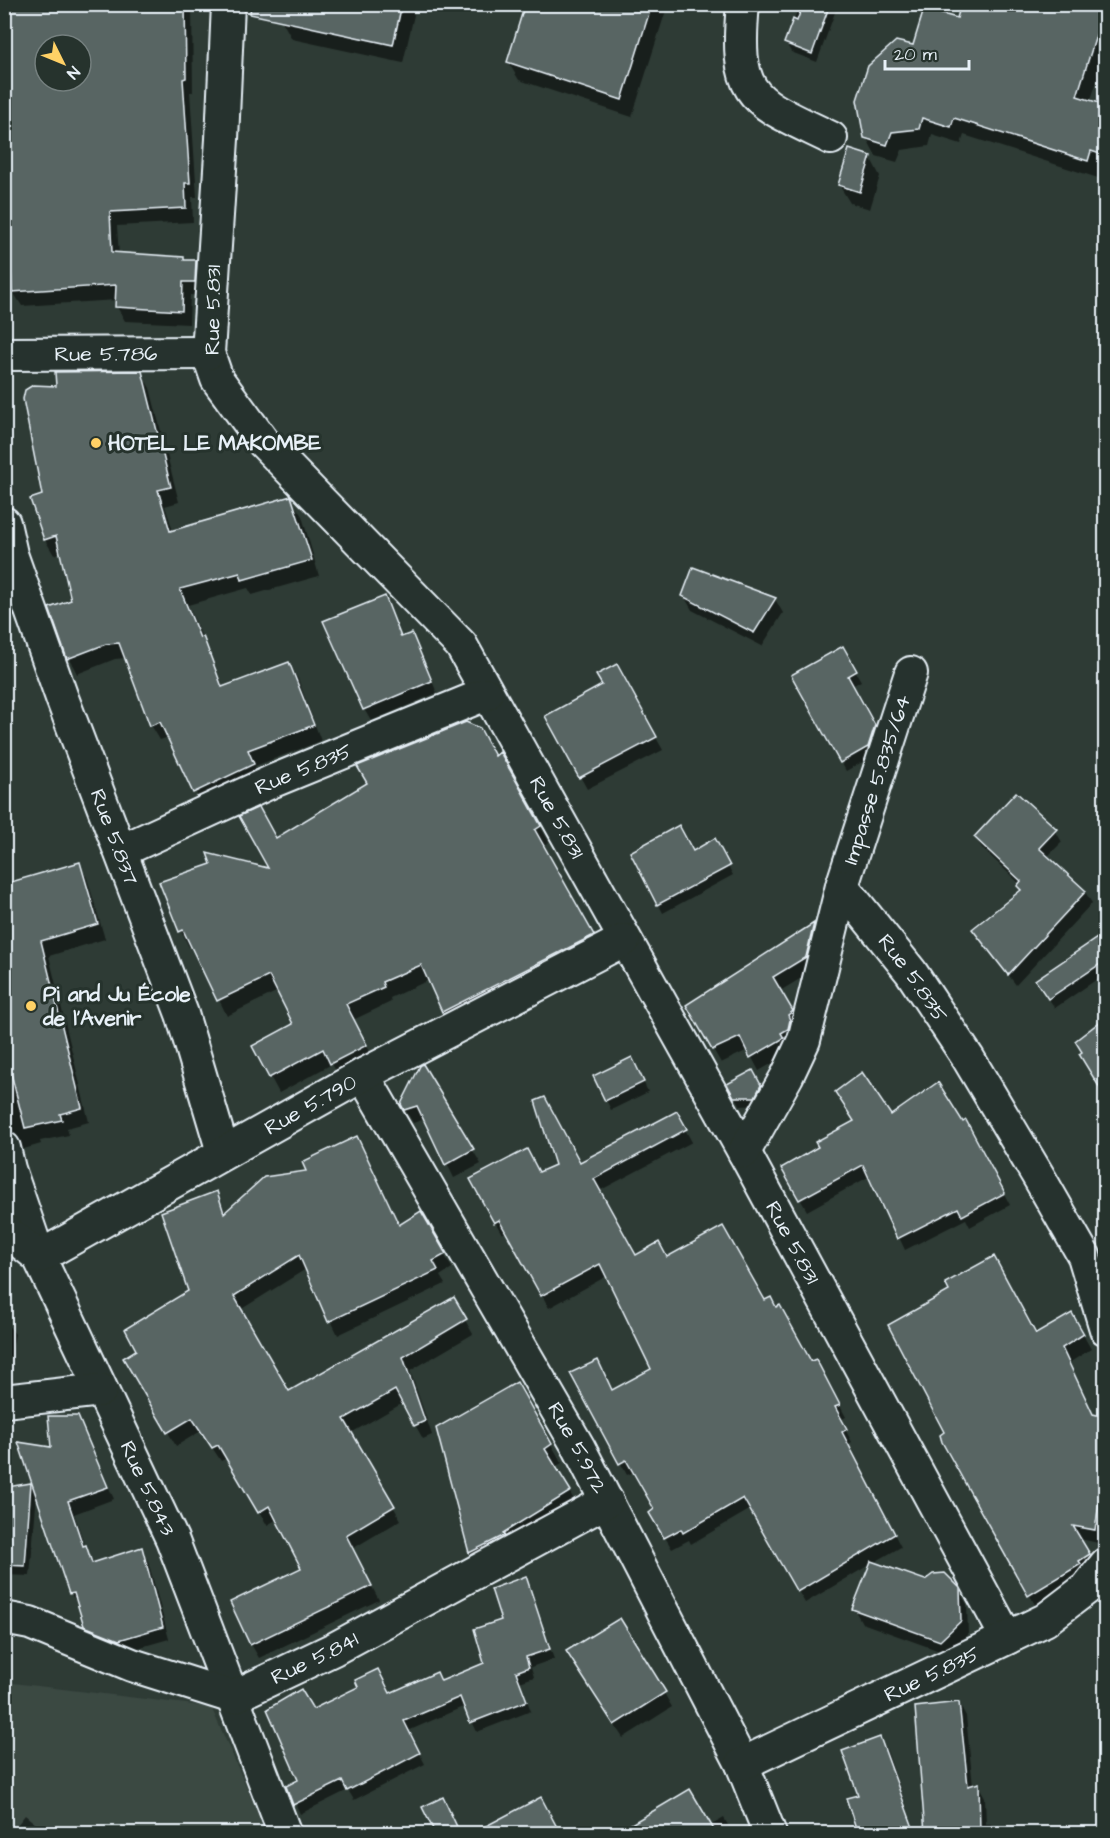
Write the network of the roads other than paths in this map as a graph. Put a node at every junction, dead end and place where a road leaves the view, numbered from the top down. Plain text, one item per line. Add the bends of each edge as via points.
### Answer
1 (228, 4) edge
2 (743, 4) edge
3 (831, 138) dead end
4 (208, 353) junction
5 (4, 354) edge
6 (4, 523) edge
7 (8, 559) edge
8 (911, 673) dead end
9 (486, 694) junction
10 (121, 851) junction
11 (842, 886) junction
12 (624, 940) junction
13 (363, 1075) junction
14 (4, 1148) edge
15 (223, 1152) junction
16 (744, 1152) junction
17 (4, 1229) edge
18 (39, 1257) junction
19 (1106, 1329) edge
20 (102, 1390) junction
21 (4, 1401) edge
22 (607, 1501) junction
23 (1106, 1564) edge
24 (4, 1618) edge
25 (1007, 1638) junction
26 (233, 1697) junction
27 (742, 1764) junction
28 (285, 1833) edge
29 (770, 1833) edge

1 - 4 street, Rue 5.831
2 - 3 street via 740,39 743,72 750,90 766,107
4 - 5 street, Rue 5.786
4 - 9 street, Rue 5.831 via 217,379 264,443 461,645
6 - 7 street, Rue 5.837
7 - 10 street, Rue 5.837
8 - 11 street, Impasse 5.835/64
9 - 10 street, Rue 5.835 via 273,781
9 - 12 street, Rue 5.831
10 - 15 street, Rue 5.837 via 182,1014
11 - 16 street via 804,1040
11 - 19 street, Rue 5.835 via 911,972 968,1058 1084,1256
12 - 13 street, Rue 5.790
12 - 16 street, Rue 5.831
13 - 15 street, Rue 5.790
13 - 22 street, Rue 5.972
14 - 18 street, Rue 5.843
15 - 18 street, Rue 5.790
16 - 25 street, Rue 5.831
17 - 18 street
18 - 20 street, Rue 5.843
20 - 21 street
20 - 26 street, Rue 5.843 via 172,1539
22 - 26 street, Rue 5.841 via 334,1649
22 - 27 street, Rue 5.972
23 - 25 street, Rue 5.835 via 1087,1588 1054,1614
24 - 26 street via 30,1623 132,1665
25 - 27 street, Rue 5.835
26 - 28 street, Rue 5.843
27 - 29 street, Rue 5.972

